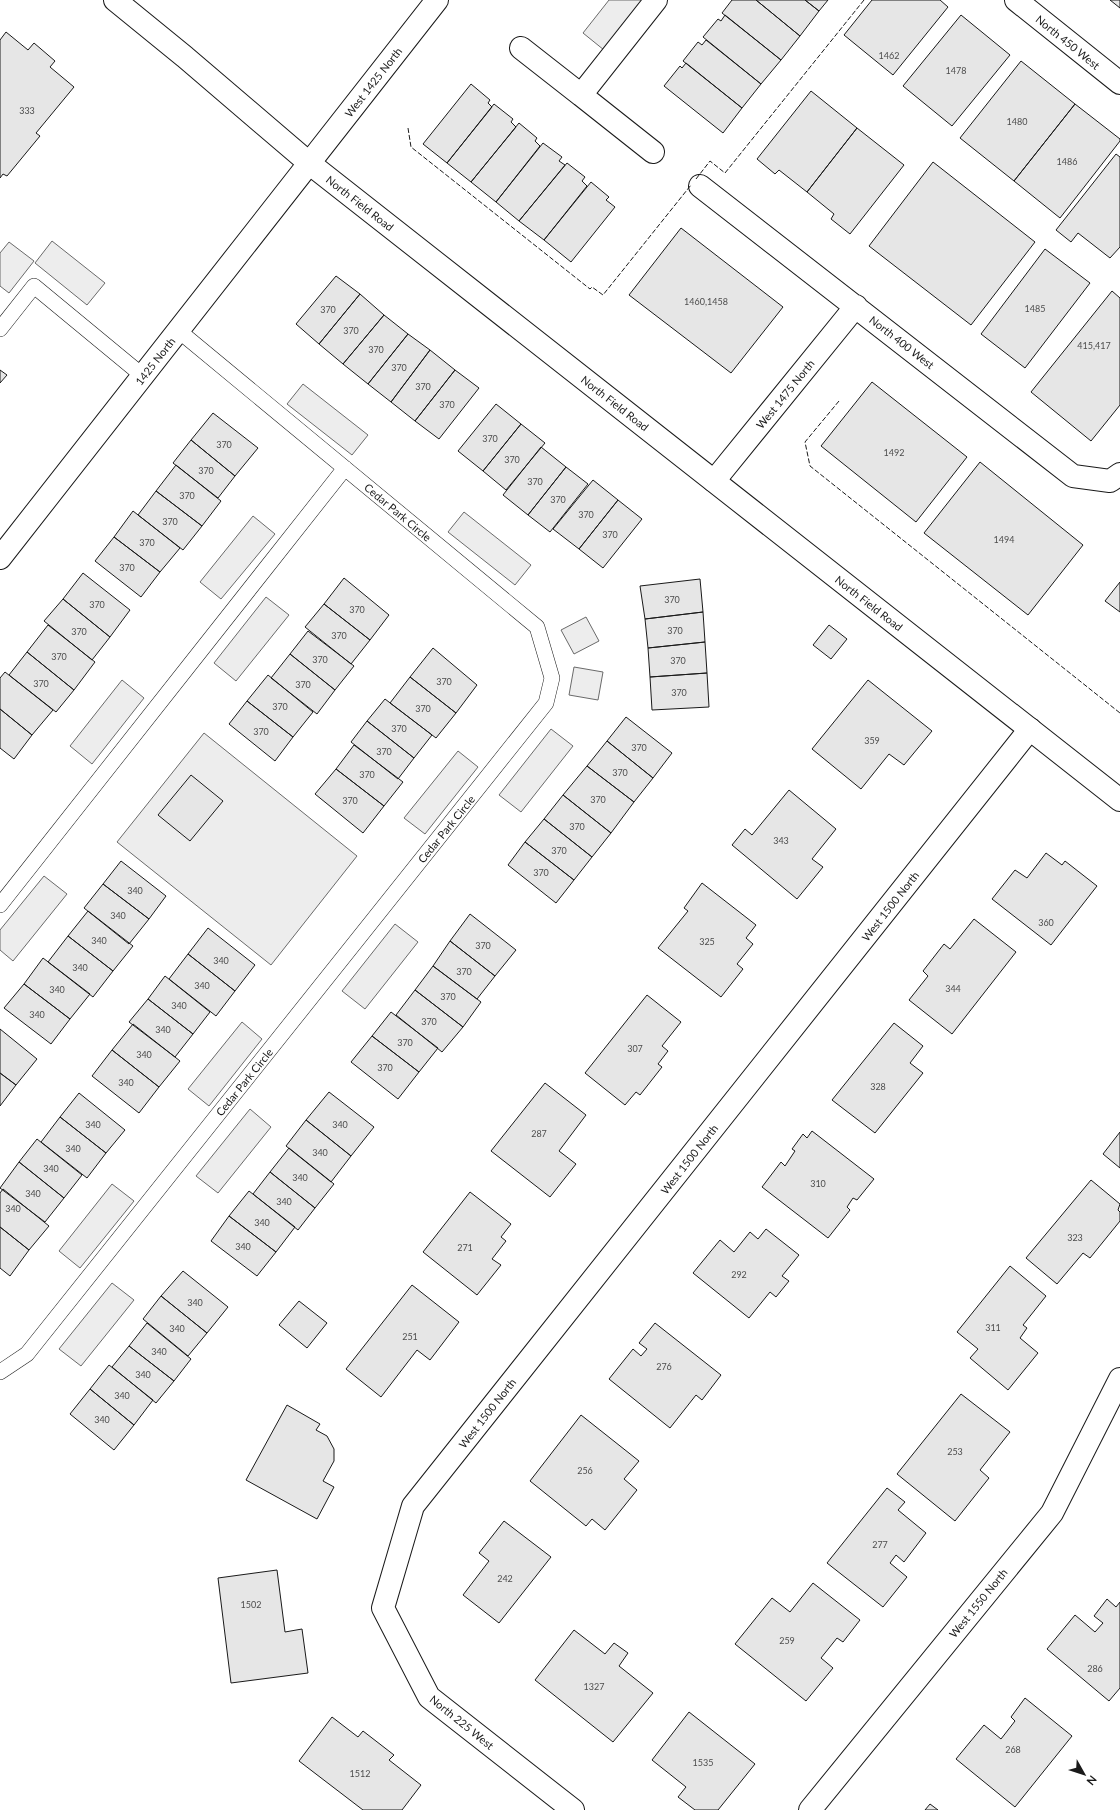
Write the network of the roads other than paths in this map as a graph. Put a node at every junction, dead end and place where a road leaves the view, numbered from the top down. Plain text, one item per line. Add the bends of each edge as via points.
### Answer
1 (115, 0) edge
2 (437, 0) edge
3 (656, 0) edge
4 (1016, 0) edge
5 (521, 48) dead end
6 (1120, 83) edge
7 (581, 95) junction
8 (653, 152) dead end
9 (309, 163) junction
10 (700, 186) dead end
11 (856, 306) junction
12 (0, 329) edge
13 (179, 331) junction
14 (143, 376) junction
15 (345, 468) junction
16 (1115, 478) edge
17 (714, 481) junction
18 (0, 558) edge
19 (1030, 730) junction
20 (1120, 800) edge
21 (0, 905) edge
22 (0, 1372) edge
23 (1120, 1379) edge
24 (383, 1608) joint
25 (572, 1810) edge
26 (810, 1810) edge

1 - 9 street, North Field Road
2 - 9 street, West 1425 North
3 - 7 street
4 - 6 street, North 450 West
5 - 7 street
7 - 8 street
9 - 13 street, 1425 North
9 - 17 street, North Field Road
10 - 11 street, North 400 West
11 - 16 street, North 400 West via 1073,476
11 - 17 street, West 1475 North
12 - 14 lane via 34,286
13 - 14 street, 1425 North
13 - 15 lane, Cedar Park Circle
14 - 18 street, 1425 North
15 - 21 lane
15 - 22 lane, Cedar Park Circle via 537,627 552,678 546,703 27,1354
17 - 19 street, North Field Road
19 - 20 street, North Field Road
19 - 24 street, West 1500 North via 413,1506
23 - 26 street, West 1550 North via 1052,1513
24 - 25 street, North 225 West via 429,1697

